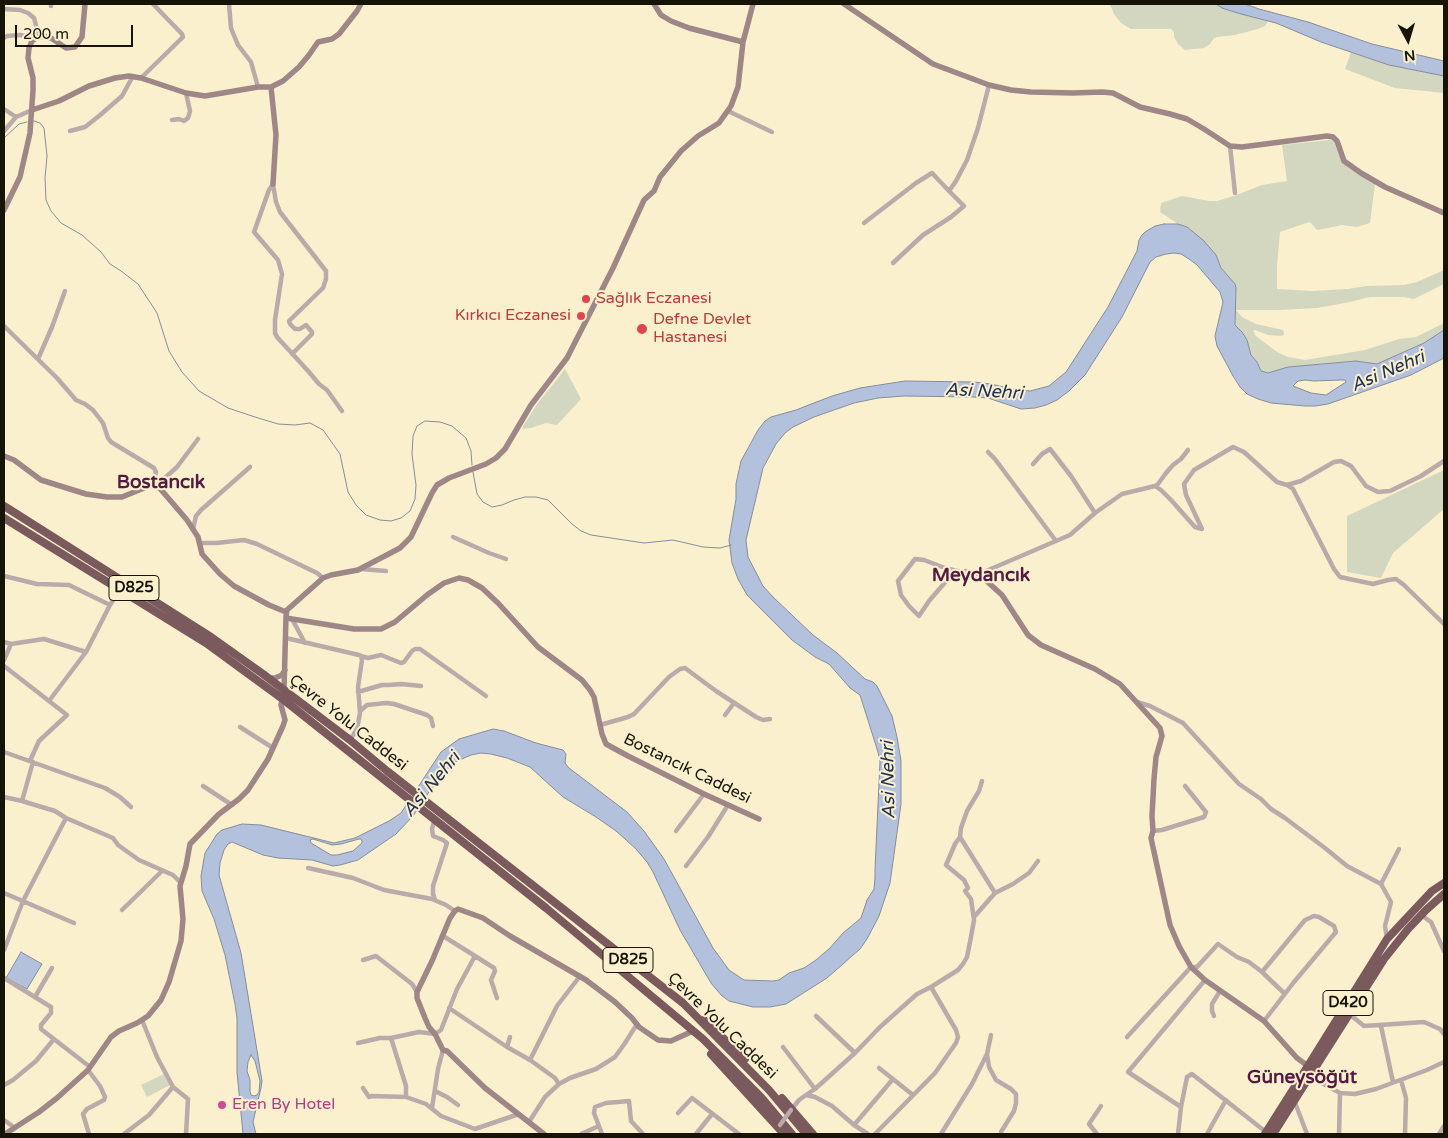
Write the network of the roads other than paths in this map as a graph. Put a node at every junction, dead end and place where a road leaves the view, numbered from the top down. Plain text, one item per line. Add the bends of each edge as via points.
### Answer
1 (85, 4) edge
2 (153, 4) edge
3 (229, 4) edge
4 (361, 4) edge
5 (654, 4) edge
6 (753, 4) edge
7 (844, 4) edge
8 (4, 9) edge
9 (38, 37) junction
10 (4, 38) edge
11 (743, 42) junction
12 (133, 76) junction
13 (141, 78) junction
14 (990, 85) junction
15 (258, 87) junction
16 (271, 87) junction
17 (186, 93) junction
18 (4, 109) edge
19 (728, 111) junction
20 (32, 112) junction
21 (16, 117) junction
22 (172, 120) dead end
23 (4, 130) edge
24 (70, 131) dead end
25 (772, 132) dead end
26 (1230, 146) junction
27 (273, 184) junction
28 (949, 191) junction
29 (1235, 193) dead end
30 (4, 210) edge
31 (1444, 213) edge
32 (864, 223) dead end
33 (894, 263) dead end
34 (65, 291) dead end
35 (4, 326) edge
36 (292, 354) junction
37 (38, 359) junction
38 (342, 411) dead end
39 (198, 439) dead end
40 (1188, 450) dead end
41 (988, 452) dead end
42 (4, 456) edge
43 (1444, 461) edge
44 (1033, 464) dead end
45 (250, 467) dead end
46 (154, 485) junction
47 (1287, 485) junction
48 (1155, 486) junction
49 (4, 506) edge
50 (1095, 513) junction
51 (4, 518) edge
52 (193, 529) junction
53 (453, 537) dead end
54 (1056, 541) junction
55 (200, 544) junction
56 (506, 558) dead end
57 (362, 569) junction
58 (386, 571) dead end
59 (961, 572) junction
60 (979, 574) junction
61 (4, 576) edge
62 (323, 578) junction
63 (119, 591) junction
64 (110, 605) junction
65 (288, 616) junction
66 (1444, 624) edge
67 (286, 638) junction
68 (4, 642) edge
69 (305, 643) junction
70 (11, 644) junction
71 (86, 652) junction
72 (361, 656) junction
73 (4, 660) edge
74 (4, 666) edge
75 (285, 670) junction
76 (267, 678) junction
77 (420, 686) dead end
78 (358, 692) junction
79 (283, 694) junction
80 (486, 696) dead end
81 (49, 701) junction
82 (1136, 702) junction
83 (734, 703) junction
84 (360, 711) junction
85 (725, 715) dead end
86 (770, 719) dead end
87 (600, 725) junction
88 (433, 726) dead end
89 (240, 727) dead end
90 (350, 740) junction
91 (273, 748) junction
92 (4, 752) edge
93 (32, 762) junction
94 (384, 774) junction
95 (982, 782) dead end
96 (203, 786) dead end
97 (1185, 786) dead end
98 (704, 794) junction
99 (4, 797) edge
100 (22, 801) junction
101 (232, 804) junction
102 (728, 805) junction
103 (131, 807) dead end
104 (66, 818) junction
105 (435, 818) junction
106 (759, 819) dead end
107 (676, 831) dead end
108 (1153, 831) junction
109 (960, 837) junction
110 (1399, 849) dead end
111 (1038, 861) dead end
112 (686, 866) dead end
113 (308, 868) dead end
114 (162, 871) junction
115 (180, 882) junction
116 (1444, 883) edge
117 (1381, 884) junction
118 (4, 893) edge
119 (995, 893) junction
120 (1444, 894) edge
121 (435, 900) junction
122 (24, 901) junction
123 (122, 910) dead end
124 (455, 911) junction
125 (1422, 915) junction
126 (974, 917) junction
127 (74, 923) dead end
128 (4, 931) edge
129 (9, 935) junction
130 (443, 936) junction
131 (1387, 939) junction
132 (4, 950) edge
133 (1444, 951) edge
134 (475, 956) junction
135 (363, 960) dead end
136 (1191, 967) junction
137 (52, 968) dead end
138 (1262, 972) junction
139 (580, 976) junction
140 (4, 978) edge
141 (1205, 980) junction
142 (931, 987) junction
143 (1220, 991) junction
144 (417, 992) junction
145 (1285, 994) junction
146 (35, 997) junction
147 (497, 998) dead end
148 (683, 1003) junction
149 (449, 1008) junction
150 (1348, 1013) junction
151 (816, 1016) dead end
152 (1214, 1016) dead end
153 (142, 1020) junction
154 (1264, 1021) junction
155 (637, 1024) junction
156 (1381, 1026) junction
157 (693, 1031) junction
158 (435, 1034) junction
159 (1444, 1034) edge
160 (991, 1035) dead end
161 (510, 1037) dead end
162 (1127, 1037) dead end
163 (391, 1038) junction
164 (54, 1039) junction
165 (358, 1043) dead end
166 (507, 1047) junction
167 (783, 1047) dead end
168 (443, 1050) junction
169 (855, 1052) junction
170 (986, 1054) junction
171 (530, 1060) junction
172 (1444, 1062) edge
173 (1308, 1066) junction
174 (89, 1068) junction
175 (879, 1068) dead end
176 (1309, 1076) junction
177 (893, 1079) junction
178 (1401, 1080) junction
179 (1393, 1082) junction
180 (559, 1084) junction
181 (4, 1085) edge
182 (173, 1086) junction
183 (362, 1088) dead end
184 (815, 1089) junction
185 (435, 1091) junction
186 (1340, 1093) junction
187 (806, 1095) junction
188 (913, 1095) junction
189 (406, 1097) junction
190 (1226, 1100) junction
191 (1294, 1100) junction
192 (458, 1105) dead end
193 (1101, 1106) dead end
194 (1181, 1107) junction
195 (432, 1108) junction
196 (791, 1109) junction
197 (678, 1113) dead end
198 (518, 1114) junction
199 (712, 1114) junction
200 (4, 1120) edge
201 (529, 1122) junction
202 (854, 1125) junction
203 (599, 1126) junction
204 (1444, 1126) edge
205 (14, 1128) junction
206 (132, 1128) junction
207 (779, 1130) edge
208 (1001, 1132) dead end
209 (5, 1134) edge
210 (89, 1134) edge
211 (124, 1134) edge
212 (134, 1134) edge
213 (186, 1134) edge
214 (544, 1134) edge
215 (581, 1134) edge
216 (602, 1134) edge
217 (642, 1134) edge
218 (696, 1134) edge
219 (738, 1134) edge
220 (792, 1134) edge
221 (806, 1134) edge
222 (813, 1134) edge
223 (868, 1134) edge
224 (875, 1134) edge
225 (941, 1134) edge
226 (1097, 1134) edge
227 (1178, 1134) edge
228 (1207, 1134) edge
229 (1268, 1134) edge
230 (1306, 1134) edge
231 (1340, 1134) edge
232 (1405, 1134) edge
233 (1439, 1134) edge

1 - 9 street via 82,37 75,47 66,48 51,38
2 - 13 street via 182,37
3 - 15 street via 233,34 251,62
4 - 16 street via 339,34 318,42 299,67
5 - 11 street via 661,15 671,21
6 - 11 street
7 - 14 street via 933,64
8 - 9 street via 28,13 34,18
9 - 10 street
9 - 20 street via 28,53
11 - 19 street via 738,87
12 - 13 street
12 - 20 street via 83,88
12 - 24 street via 122,96 100,116 85,127
13 - 17 street
14 - 26 street via 1031,92 1113,94 1140,107 1187,119
14 - 28 street via 966,160
15 - 16 street
15 - 17 street via 205,96
16 - 27 street via 276,135
17 - 22 street via 190,115 186,120
18 - 21 street
19 - 25 street
19 - 57 street via 719,123 681,151 660,177 654,191 644,200 563,364 531,405 505,449 491,462 437,485 408,541
20 - 21 street
20 - 30 street via 20,177
21 - 23 street
26 - 29 street
26 - 31 street via 1331,136 1344,161 1361,174
27 - 36 street via 254,232 279,264 282,279 274,320 275,333
27 - 36 street via 280,212 326,271 323,288 289,321 295,329 306,325 312,332
28 - 32 street via 932,173
28 - 33 street via 964,206 961,210 923,235
34 - 37 street
35 - 37 street
36 - 38 street via 327,390
37 - 46 street via 76,400 93,410 111,442 154,468
39 - 46 street via 177,467
40 - 48 street
41 - 54 street
42 - 46 street via 41,480 93,496 122,497
43 - 47 street via 1421,476 1378,492 1366,486 1341,460
44 - 50 street via 1050,449
45 - 52 street via 201,510
46 - 52 street, Bostancık Caddesi
47 - 48 street via 1277,482 1244,452 1233,447 1194,470 1184,484 1202,529 1195,527
47 - 66 street via 1293,489 1340,577 1373,584 1396,579
48 - 50 street via 1122,494
49 - 76 highway, Çevre Yolu Caddesi / D825 via 211,637
50 - 54 street via 1070,535
51 - 63 highway, Çevre Yolu Caddesi / D825
52 - 55 street, Bostancık Caddesi
53 - 56 street
54 - 60 street
55 - 62 street via 244,540
55 - 65 street, Bostancık Caddesi via 204,557 231,583
57 - 58 street
57 - 62 street
59 - 59 street via 915,560 898,581 901,595 919,616 954,572
59 - 60 street
60 - 82 street via 1002,595 1028,635 1120,684
61 - 64 street via 36,584 68,585
62 - 65 street via 289,607
63 - 64 street
63 - 79 highway, Çevre Yolu Caddesi / D825
64 - 71 street
65 - 67 street
65 - 69 street
65 - 87 street, Bostancık Caddesi via 354,629 381,629 395,622 444,583 464,578 478,585 538,647 582,680 592,694
67 - 69 street
67 - 75 street
68 - 70 street
69 - 72 street
70 - 71 street via 44,639
70 - 73 street
71 - 81 street
72 - 78 street
72 - 80 street via 381,655 402,663 412,651 420,649
74 - 81 street
75 - 76 street via 282,675
75 - 79 street
76 - 79 highway, Çevre Yolu Caddesi / D825
77 - 78 street via 389,685
78 - 84 street
79 - 90 highway, Çevre Yolu Caddesi / D825
79 - 91 street via 281,705 285,720
79 - 94 highway, Çevre Yolu Caddesi / D825
81 - 93 street via 67,715 39,741
82 - 108 street via 1160,728 1162,736 1154,779
82 - 117 street via 1183,723 1239,784 1347,866
83 - 85 street
83 - 86 street via 760,719
83 - 87 street via 684,668 669,677 634,714
84 - 88 street via 367,705 394,704 427,715
84 - 90 street via 357,729
87 - 98 street, Bostancık Caddesi via 606,744
89 - 91 street
90 - 94 highway, Çevre Yolu Caddesi / D825
91 - 101 street via 253,784
92 - 93 street
93 - 100 street
93 - 103 street via 105,788
94 - 105 highway, Çevre Yolu Caddesi / D825
94 - 148 highway, Çevre Yolu Caddesi / D825 via 431,806
95 - 109 street via 967,812
96 - 101 street
97 - 108 street via 1206,812 1204,817
98 - 102 street, Bostancık Caddesi
98 - 107 street
99 - 100 street
100 - 104 street via 55,811
101 - 115 street via 190,844
102 - 106 street, Bostancık Caddesi
102 - 112 street
104 - 114 street via 113,838 139,860
104 - 122 street
105 - 121 street via 434,836 447,843 432,886
105 - 157 highway, Çevre Yolu Caddesi / D825
108 - 136 street via 1151,838 1170,925
109 - 119 street
109 - 126 street via 946,865 964,880
110 - 117 street
111 - 119 street via 1029,873
113 - 121 street via 353,878 384,890
114 - 115 street
114 - 123 street
115 - 153 street via 183,926 179,951 164,994
116 - 131 highway, D420 via 1432,891
117 - 131 street via 1391,902 1385,926
118 - 122 street
119 - 126 street
120 - 125 highway, D420
121 - 124 street
122 - 127 street
122 - 129 street
124 - 130 street
124 - 139 street via 458,909 483,918
125 - 133 street via 1431,922
125 - 150 highway, D420 via 1384,959
126 - 142 street via 963,964
128 - 129 street
129 - 132 street
130 - 134 street
130 - 144 street
131 - 173 highway, D420
134 - 147 street via 494,968 491,980
134 - 149 street
135 - 144 street via 376,956 412,984
136 - 138 street via 1197,967 1218,944
136 - 141 street
136 - 162 street
137 - 146 street
138 - 145 street
138 - 145 street via 1306,920 1319,917 1334,926 1336,932
139 - 155 street via 615,1002
139 - 171 street via 557,1006
140 - 146 street
141 - 143 street
141 - 194 street via 1128,1072
142 - 169 street via 917,994
142 - 188 street via 958,1037 935,1073
143 - 152 street via 1212,1004
143 - 154 street
144 - 158 street via 425,1018
145 - 154 street
146 - 164 street via 51,1007 52,1013 41,1029
148 - 196 highway via 712,1026
148 - 221 highway, Çevre Yolu Caddesi / D825 via 769,1090
149 - 158 street via 441,1030
149 - 166 street
150 - 156 street via 1364,1026
150 - 176 highway, D420
151 - 169 street
153 - 174 street via 114,1034
153 - 182 street
154 - 173 street
155 - 157 street via 651,1036 666,1041
155 - 180 street via 615,1057 596,1069
156 - 159 street via 1424,1022
156 - 179 street
157 - 207 highway
157 - 220 highway, Çevre Yolu Caddesi / D825 via 762,1097
158 - 163 street via 419,1032
158 - 168 street
160 - 170 street
161 - 166 street
163 - 165 street
163 - 189 street via 406,1086
164 - 174 street
164 - 181 street via 36,1061
166 - 171 street
167 - 184 street
168 - 185 street
168 - 198 street
169 - 184 street
170 - 208 street via 996,1080 1016,1094 1014,1111
170 - 225 street via 972,1084
171 - 180 street
172 - 178 street
173 - 229 highway, D420
174 - 205 street via 57,1098
174 - 210 street via 105,1097 83,1114
175 - 177 street
176 - 186 street
176 - 191 highway, D420
177 - 188 street
177 - 202 street
178 - 179 street
178 - 232 street via 1406,1098
179 - 186 street via 1355,1094
180 - 201 street via 545,1097
182 - 206 street via 149,1115
182 - 213 street via 188,1099
183 - 189 street via 368,1097
184 - 187 street
185 - 192 street
185 - 195 street
186 - 231 street
187 - 196 street
187 - 202 street via 832,1106
188 - 224 street
189 - 195 street
190 - 194 street via 1192,1074 1187,1077
190 - 228 street
190 - 229 street
191 - 229 highway, D420
191 - 230 street
193 - 226 street via 1089,1124
194 - 227 street
195 - 198 street via 441,1116 476,1129
196 - 207 street, bridge
196 - 222 highway
197 - 199 street via 692,1098
198 - 201 street
199 - 218 street
199 - 219 street
200 - 205 street
201 - 214 street
202 - 223 street
203 - 215 street
203 - 216 street
203 - 217 street via 594,1112 596,1107 629,1101 631,1121
204 - 233 street
205 - 209 street
206 - 211 street
206 - 212 street

